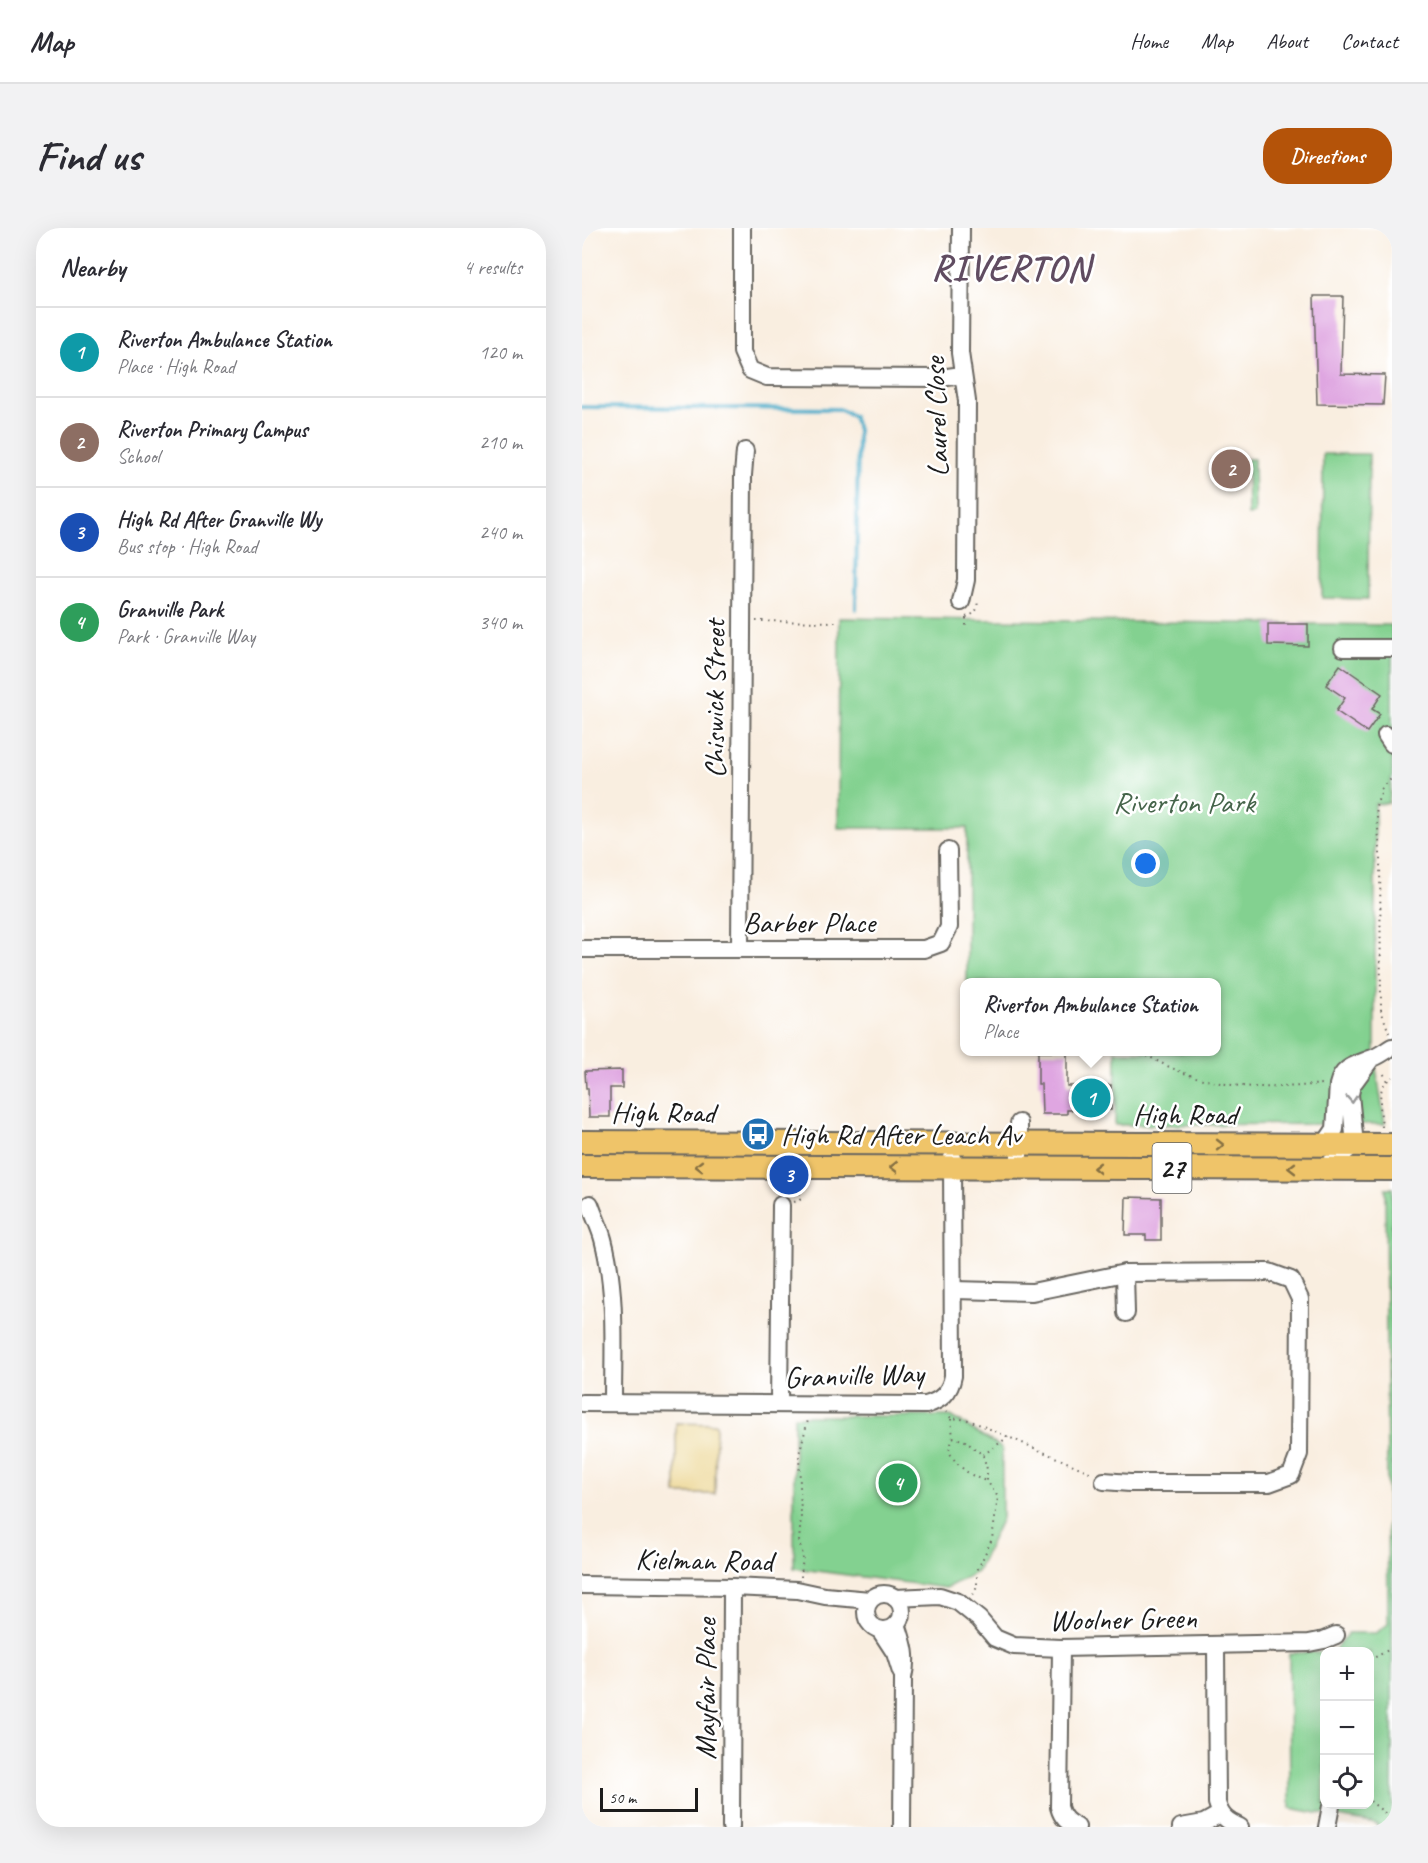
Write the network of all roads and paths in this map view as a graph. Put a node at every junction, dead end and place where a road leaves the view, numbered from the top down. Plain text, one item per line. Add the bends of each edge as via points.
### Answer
1 (742, 228) edge
2 (961, 228) edge
3 (962, 375) junction
4 (745, 451) dead end
5 (961, 602) dead end
6 (741, 621) junction
7 (839, 622) dead end
8 (1343, 648) dead end
9 (1392, 648) edge
10 (1392, 778) edge
11 (948, 850) dead end
12 (740, 948) junction
13 (582, 949) edge
14 (1391, 1041) edge
15 (1149, 1056) edge
16 (1373, 1058) junction
17 (1392, 1077) edge
18 (1387, 1081) junction
19 (1338, 1085) junction
20 (1019, 1133) junction
21 (1387, 1137) edge
22 (582, 1142) edge
23 (952, 1144) junction
24 (1324, 1145) junction
25 (1355, 1145) junction
26 (582, 1166) edge
27 (952, 1167) junction
28 (1019, 1167) junction
29 (1323, 1168) junction
30 (1392, 1169) edge
31 (800, 1182) dead end
32 (590, 1204) dead end
33 (781, 1205) joint
34 (1125, 1274) junction
35 (953, 1290) junction
36 (1126, 1313) dead end
37 (943, 1397) junction
38 (582, 1403) edge
39 (613, 1403) junction
40 (779, 1404) junction
41 (810, 1414) dead end
42 (951, 1418) junction
43 (953, 1437) junction
44 (1008, 1437) junction
45 (983, 1455) junction
46 (987, 1481) junction
47 (1104, 1481) joint
48 (582, 1585) edge
49 (732, 1587) junction
50 (797, 1590) junction
51 (825, 1596) junction
52 (870, 1600) junction
53 (965, 1606) junction
54 (898, 1611) junction
55 (867, 1618) junction
56 (880, 1630) junction
57 (1329, 1642) edge
58 (1216, 1645) junction
59 (1061, 1648) junction
60 (1392, 1648) edge
61 (1374, 1658) edge
62 (903, 1678) junction
63 (1374, 1804) edge
64 (1331, 1809) edge
65 (1220, 1814) junction
66 (1392, 1819) edge
67 (732, 1827) edge
68 (902, 1827) edge
69 (1077, 1827) edge
70 (1181, 1827) edge
71 (1240, 1827) edge
72 (1327, 1827) edge

1 - 3 street via 742,352 750,370 767,377
2 - 3 street, Laurel Close
3 - 5 street, Laurel Close via 967,401 966,580
4 - 6 street, Chiswick Street
6 - 7 path
6 - 12 street, Chiswick Street
8 - 9 street
10 - 14 path via 1382,788 1376,807 1381,1010
11 - 12 street, Barber Place via 949,927 941,943 924,949
12 - 13 street, Barber Place
14 - 16 street
15 - 19 path via 1187,1075 1224,1084 1251,1088
16 - 18 path
16 - 19 street via 1346,1069
16 -> 25 street via 1352,1085 1350,1094
17 - 18 path
18 - 21 path via 1381,1091
19 - 24 street via 1335,1129
20 - 23 main road, High Road / 27
20 -> 24 main road, High Road / 27
20 - 28 street
21 - 25 main road, High Road / 27
22 - 23 main road, High Road / 27
23 - 27 street, Granville Way
24 - 25 main road, High Road / 27
25 - 29 street
27 -> 26 main road, High Road / 27
27 - 28 main road, High Road / 27
27 - 35 street, Granville Way
29 -> 28 main road, High Road / 27
29 - 30 main road, High Road / 27
31 - 33 path via 800,1200
32 - 39 street via 603,1239 611,1282
33 - 40 street
34 - 35 street via 1032,1292
34 - 36 street
34 - 47 street via 1269,1272 1291,1280 1300,1299 1299,1454 1291,1475 1269,1483
35 - 37 street, Granville Way via 953,1376
37 - 40 street, Granville Way via 926,1404
37 - 42 path via 943,1409
38 - 39 street, Granville Way
39 - 40 street, Granville Way
41 - 50 path via 799,1454 799,1542 803,1568
42 - 43 path
42 - 44 path via 969,1420
43 - 45 path
43 - 46 path via 949,1451 954,1461 971,1475
44 - 45 path
44 - 47 path
45 - 46 path
46 - 53 path via 998,1497 997,1515 992,1539 977,1572 976,1587
48 - 49 street, Kielman Road
49 - 50 street, Kielman Road
49 - 67 street, Mayfair Place
50 - 51 street, Kielman Road
51 - 52 street, Kielman Road
51 - 55 street, Kielman Road
52 - 54 street, Kielman Road via 885,1594
52 - 55 street
53 - 54 street, Woolner Green via 940,1596
53 - 59 street, Woolner Green via 995,1638 1004,1642
54 - 56 street via 893,1628
54 - 62 street, Kielman Road via 907,1661
55 - 56 street, Kielman Road
56 - 62 street, Kielman Road via 895,1653
57 - 58 street, Woolner Green
58 - 59 street, Woolner Green
58 - 65 street via 1216,1793
59 - 69 street via 1059,1807 1068,1823
60 - 61 path
62 - 68 street, Kielman Road
63 - 66 path
64 - 72 street
65 - 70 street via 1204,1823
65 - 71 street

